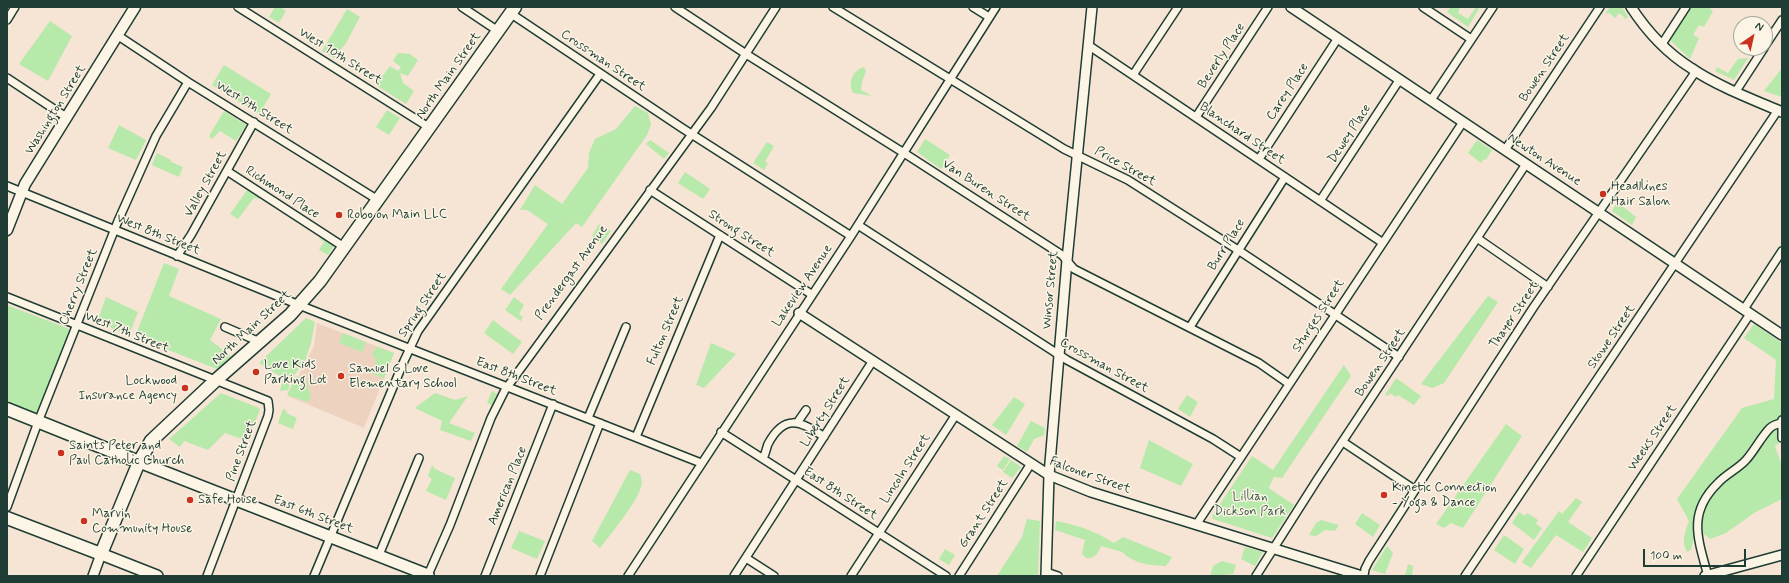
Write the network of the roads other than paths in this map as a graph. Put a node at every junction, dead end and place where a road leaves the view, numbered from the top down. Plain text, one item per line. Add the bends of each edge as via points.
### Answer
1 (15, 7) edge
2 (135, 7) edge
3 (238, 7) edge
4 (462, 7) edge
5 (675, 7) edge
6 (776, 7) edge
7 (833, 7) edge
8 (973, 7) edge
9 (996, 7) edge
10 (1092, 7) edge
11 (1178, 7) edge
12 (1268, 7) edge
13 (1291, 7) edge
14 (1423, 7) edge
15 (1493, 7) edge
16 (1600, 7) edge
17 (1631, 7) edge
18 (1686, 7) edge
19 (513, 10) edge
20 (989, 17) junction
21 (7, 20) edge
22 (1782, 20) edge
23 (493, 27) junction
24 (1773, 34) edge
25 (117, 35) junction
26 (1338, 38) junction
27 (1471, 39) junction
28 (1662, 44) junction
29 (1088, 46) junction
30 (746, 54) junction
31 (1758, 56) edge
32 (1696, 71) junction
33 (600, 74) junction
34 (1133, 75) junction
35 (7, 78) edge
36 (949, 79) junction
37 (1400, 79) junction
38 (188, 82) junction
39 (1736, 91) junction
40 (1431, 100) junction
41 (1780, 111) edge
42 (66, 117) junction
43 (1196, 117) junction
44 (254, 122) junction
45 (1463, 122) junction
46 (430, 128) junction
47 (692, 134) junction
48 (1505, 150) junction
49 (904, 153) junction
50 (1077, 155) junction
51 (1260, 159) junction
52 (1526, 164) junction
53 (227, 171) junction
54 (1285, 177) junction
55 (7, 186) edge
56 (650, 190) junction
57 (22, 192) junction
58 (378, 200) junction
59 (1320, 201) junction
60 (1600, 212) junction
61 (858, 225) junction
62 (7, 230) edge
63 (114, 231) junction
64 (721, 235) junction
65 (851, 236) junction
66 (1477, 238) junction
67 (1383, 243) junction
68 (344, 247) junction
69 (1238, 250) junction
70 (1782, 252) edge
71 (177, 256) junction
72 (1067, 260) junction
73 (1676, 263) junction
74 (1548, 286) junction
75 (811, 294) junction
76 (7, 297) edge
77 (300, 304) junction
78 (1747, 312) junction
79 (799, 313) junction
80 (1334, 314) junction
81 (77, 326) junction
82 (225, 327) dead end
83 (626, 327) dead end
84 (1190, 327) junction
85 (1782, 335) edge
86 (260, 342) junction
87 (410, 348) junction
88 (1059, 355) junction
89 (1399, 357) junction
90 (872, 362) junction
91 (216, 380) junction
92 (1289, 384) junction
93 (507, 386) junction
94 (268, 401) joint
95 (553, 404) junction
96 (7, 409) edge
97 (806, 410) dead end
98 (955, 416) junction
99 (588, 418) junction
100 (1781, 421) edge
101 (38, 422) junction
102 (600, 423) junction
103 (797, 423) junction
104 (160, 432) junction
105 (721, 432) junction
106 (636, 437) junction
107 (824, 437) junction
108 (1782, 438) edge
109 (1343, 442) junction
110 (124, 456) junction
111 (1240, 457) junction
112 (419, 458) dead end
113 (763, 458) junction
114 (139, 462) junction
115 (701, 463) junction
116 (1030, 465) junction
117 (1049, 475) junction
118 (796, 480) junction
119 (1415, 490) junction
120 (238, 500) junction
121 (7, 507) edge
122 (7, 518) edge
123 (1196, 525) junction
124 (879, 533) junction
125 (330, 536) junction
126 (1273, 549) junction
127 (101, 554) junction
128 (379, 555) junction
129 (1782, 555) edge
130 (746, 558) junction
131 (1046, 574) edge
132 (93, 576) edge
133 (157, 576) edge
134 (207, 576) edge
135 (314, 576) edge
136 (429, 576) edge
137 (485, 576) edge
138 (540, 576) edge
139 (628, 576) edge
140 (734, 576) edge
141 (774, 576) edge
142 (851, 576) edge
143 (946, 576) edge
144 (959, 576) edge
145 (1058, 576) edge
146 (1256, 576) edge
147 (1363, 576) edge
148 (1465, 576) edge
149 (1576, 576) edge
150 (1707, 576) edge

1 - 21 street
2 - 25 main road, Washington Street
3 - 46 street, West 10th Street
4 - 23 street
5 - 30 street, Van Buren Street
6 - 30 street, Prendergast Avenue
7 - 36 street, Price Street
8 - 20 street
9 - 20 street, Lakeview Avenue
10 - 29 street, Winsor Street
11 - 34 street
12 - 43 street, Beverly Place
13 - 26 street, Newton Avenue
14 - 27 street
15 - 27 street
16 - 48 street, Bowen Street
17 - 28 street via 1647,30
18 - 28 street
19 - 23 highway, North Main Street
19 - 33 street, Crossman Street
20 - 36 street, Lakeview Avenue
22 - 24 street
23 - 46 highway, North Main Street
25 - 38 street, West 9th Street
25 - 42 main road, Washington Street
26 - 37 street, Newton Avenue
26 - 51 street, Carey Place
27 - 40 street
28 - 32 street
29 - 34 street, Blanchard Street
29 - 50 street, Winsor Street
30 - 47 street, Prendergast Avenue
30 - 49 street, Van Buren Street
31 - 39 street
32 - 39 street
32 - 60 street, Thayer Street
33 - 47 street, Crossman Street
33 - 87 street, Spring Street via 418,331
34 - 43 street, Blanchard Street
35 - 42 street
36 - 49 street, Lakeview Avenue
36 - 50 street, Price Street
37 - 40 street, Newton Avenue
37 - 59 street, Dewey Place
38 - 44 street, West 9th Street
38 - 63 street, Cherry Street via 156,136
39 - 41 street
40 - 45 street, Newton Avenue
41 - 73 street, Stowe Street
42 - 57 main road, Washington Street
43 - 51 street, Blanchard Street
44 - 53 street, Valley Street
44 - 58 street, West 9th Street
45 - 48 street, Newton Avenue
45 - 67 street, Sturges Street
46 - 58 highway, North Main Street
47 - 56 street, Prendergast Avenue
47 - 65 street, Crossman Street
48 - 52 street, Newton Avenue
49 - 61 street, Lakeview Avenue
49 - 72 street, Van Buren Street
50 - 69 street, Price Street via 1128,180
50 - 72 street, Winsor Street
51 - 54 street, Blanchard Street
52 - 60 street, Newton Avenue
52 - 66 street, Bowen Street
53 - 68 street, Richmond Place
53 - 71 street, Valley Street
54 - 59 street, Blanchard Street
54 - 69 street, Burr Place
55 - 57 street, West 8th Street
56 - 64 street, Strong Street
56 - 93 street, Prendergast Avenue
57 - 62 main road, Washington Street
57 - 63 street, West 8th Street
58 - 68 highway, North Main Street
59 - 67 street, Blanchard Street
60 - 73 street, Newton Avenue
60 - 74 street, Thayer Street
61 - 65 street, Lakeview Avenue
61 - 88 street, Crossman Street
63 - 71 street, West 8th Street
63 - 81 street, Cherry Street
64 - 75 street, Strong Street
64 - 106 street, Fulton Street
65 - 75 street, Lakeview Avenue
66 - 74 street
66 - 89 street, Bowen Street
67 - 80 street, Sturges Street
68 - 77 highway, North Main Street
69 - 80 street, Price Street
69 - 84 street, Burr Place
70 - 78 street, Weeks Street
71 - 77 street, West 8th Street
72 - 84 street, Van Buren Street via 1074,269
72 - 88 street, Winsor Street
73 - 78 street, Newton Avenue
73 - 148 street, Stowe Street
74 - 119 street, Thayer Street
75 - 79 street, Lakeview Avenue
76 - 81 street, West 7th Street
77 - 86 highway, North Main Street
77 - 87 street, East 8th Street
78 - 85 street, Newton Avenue
78 - 149 street, Weeks Street
79 - 90 street, Falconer Street
79 - 105 street, Lakeview Avenue
80 - 89 street, Price Street
80 - 92 street, Sturges Street
81 - 91 street, West 7th Street
81 - 101 street, Cherry Street
82 - 86 street
83 - 99 street
84 - 92 street, Van Buren Street via 1259,363
86 - 91 highway, North Main Street
87 - 93 street, East 8th Street
87 - 125 street, Spring Street
88 - 111 street, Crossman Street via 1213,439
88 - 117 street, Winsor Street
89 - 109 street, Bowen Street
90 - 98 street, Falconer Street
90 - 107 street, Liberty Street
91 - 94 street, West 7th Street
91 - 104 highway, North Main Street
92 - 111 street, Sturges Street
93 - 95 street, East 8th Street
93 - 136 street, Prendergast Avenue via 491,418
94 - 120 street, Pine Street via 268,416
95 - 99 street, East 8th Street
95 - 137 street, American Place
96 - 101 highway
97 - 103 street
98 - 116 street, Falconer Street
98 - 124 street, Lincoln Street
99 - 102 street, East 8th Street
100 - 108 street
100 - 150 street via 1770,428 1748,458 1719,482 1701,504 1697,517 1698,532
101 - 110 highway
101 - 121 street, Cherry Street
102 - 106 street, East 8th Street
102 - 138 street
103 - 107 street via 811,428
103 - 113 street via 788,422 780,427 768,444
104 - 110 highway via 157,430 134,453
104 - 114 highway, North Main Street via 151,441
105 - 113 street, East 8th Street
105 - 115 street, Lakeview Avenue
106 - 115 street, East 8th Street
107 - 118 street, Liberty Street
109 - 119 street
109 - 126 street, Bowen Street
110 - 114 highway
111 - 123 street, Sturges Street
112 - 128 street
113 - 118 street, East 8th Street
114 - 120 main road, East 6th Street
114 - 127 highway, North Main Street
115 - 139 street, Lakeview Avenue
116 - 117 street, Falconer Street
116 - 144 street, Grant Street
117 - 123 street, Falconer Street via 1091,492
117 - 131 street, Winsor Street
118 - 124 street, East 8th Street
118 - 130 street, Liberty Street
119 - 147 street, Thayer Street via 1369,561
120 - 125 main road, East 6th Street
120 - 134 street, Pine Street
122 - 127 highway
123 - 126 street, Falconer Street
124 - 142 street, Lincoln Street
124 - 143 street, East 8th Street
125 - 128 main road, East 6th Street
125 - 135 street, Spring Street
126 - 146 street, Bowen Street
126 - 147 street, Falconer Street
127 - 132 street, North Main Street
127 - 133 main road
128 - 136 main road, East 6th Street
129 - 150 street
130 - 140 street, Liberty Street
130 - 141 street
131 - 145 street

